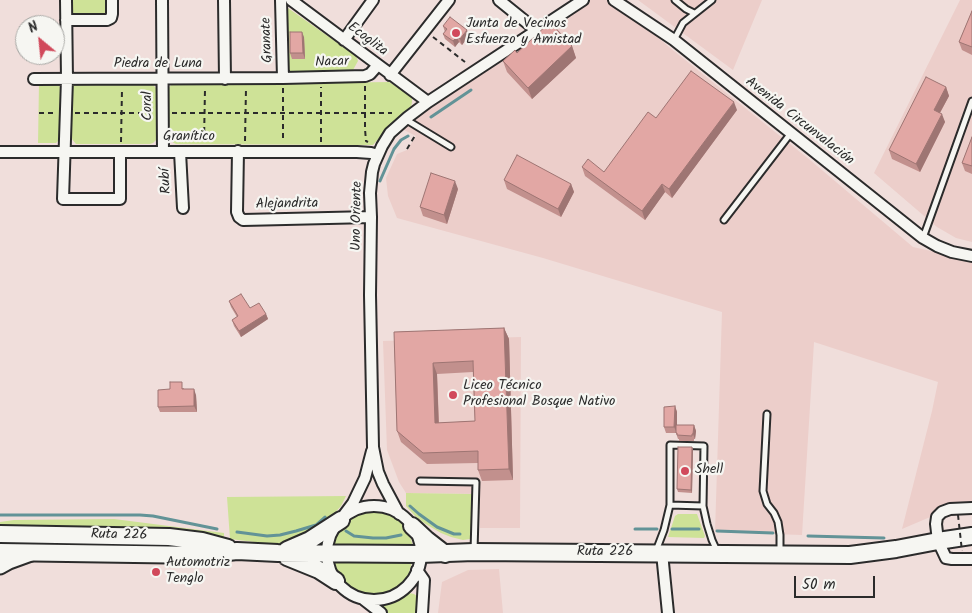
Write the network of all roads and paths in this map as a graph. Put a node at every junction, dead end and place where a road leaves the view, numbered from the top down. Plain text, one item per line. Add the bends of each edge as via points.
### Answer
1 (66, 0) edge
2 (112, 0) edge
3 (162, 0) edge
4 (224, 0) edge
5 (281, 0) edge
6 (373, 0) edge
7 (449, 0) edge
8 (499, 0) edge
9 (582, 0) edge
10 (614, 0) edge
11 (675, 0) edge
12 (712, 0) edge
13 (297, 2) edge
14 (694, 13) junction
15 (66, 20) junction
16 (536, 30) junction
17 (425, 31) junction
18 (344, 40) junction
19 (674, 40) junction
20 (465, 62) dead end
21 (378, 65) junction
22 (390, 75) junction
23 (365, 76) junction
24 (321, 77) junction
25 (283, 78) junction
26 (34, 79) dead end
27 (67, 79) junction
28 (122, 79) junction
29 (162, 79) junction
30 (204, 79) junction
31 (225, 79) junction
32 (246, 79) junction
33 (972, 101) edge
34 (428, 102) junction
35 (40, 112) dead end
36 (66, 112) junction
37 (204, 112) junction
38 (246, 112) junction
39 (121, 113) junction
40 (162, 113) junction
41 (283, 113) junction
42 (321, 113) junction
43 (365, 113) junction
44 (392, 113) dead end
45 (405, 119) junction
46 (419, 128) junction
47 (791, 133) junction
48 (370, 142) dead end
49 (451, 147) dead end
50 (407, 149) dead end
51 (321, 151) junction
52 (0, 152) edge
53 (64, 152) junction
54 (120, 152) junction
55 (163, 152) junction
56 (180, 152) junction
57 (204, 152) junction
58 (242, 152) junction
59 (283, 152) junction
60 (378, 155) junction
61 (182, 208) dead end
62 (371, 217) junction
63 (724, 220) dead end
64 (923, 238) junction
65 (972, 256) edge
66 (766, 414) dead end
67 (373, 447) junction
68 (420, 482) dead end
69 (670, 505) junction
70 (704, 506) junction
71 (972, 508) edge
72 (399, 514) junction
73 (958, 515) dead end
74 (341, 520) junction
75 (412, 526) junction
76 (0, 534) edge
77 (972, 536) edge
78 (938, 541) junction
79 (237, 551) junction
80 (0, 552) edge
81 (35, 552) junction
82 (474, 552) junction
83 (962, 552) dead end
84 (278, 553) junction
85 (327, 553) junction
86 (659, 553) junction
87 (445, 554) junction
88 (719, 554) junction
89 (780, 554) junction
90 (972, 559) edge
91 (419, 563) junction
92 (0, 566) edge
93 (336, 581) junction
94 (362, 598) junction
95 (381, 613) edge
96 (422, 613) edge
97 (668, 613) edge

1 - 15 street
2 - 15 street via 111,18 107,20
3 - 29 street, Coral
4 - 31 street
5 - 25 street, Granate
6 - 18 street
7 - 17 street
8 - 16 street
9 - 16 street, Uno Oriente
10 - 19 street, Avenida Circunvalación
11 - 14 lane
12 - 14 lane
13 - 18 street, Ecoglita
14 - 19 lane via 683,23
15 - 27 street
16 - 34 street, Uno Oriente
17 - 20 path
17 - 22 street
18 - 21 street, Ecoglita
19 - 47 street, Avenida Circunvalación
21 - 22 street, Ecoglita
21 - 23 street, Nacar
22 - 34 street, Ecoglita
23 - 24 street, Nacar
23 - 43 path
24 - 25 street, Nacar
24 - 42 path
25 - 32 street, Piedra de Luna
25 - 41 path
26 - 27 street, Piedra de Luna
27 - 28 street, Piedra de Luna
27 - 36 street
28 - 29 street, Piedra de Luna
28 - 39 path
29 - 30 street, Piedra de Luna
29 - 40 street, Coral
30 - 31 street, Piedra de Luna
30 - 37 path
31 - 32 street, Piedra de Luna
32 - 38 path
33 - 64 lane
34 - 45 street, Uno Oriente
35 - 36 path
36 - 39 path
36 - 53 street
37 - 38 path
37 - 40 path
37 - 57 path
38 - 41 path
38 - 58 path
39 - 40 path
39 - 54 path
40 - 55 street, Coral
41 - 42 path
41 - 59 path
42 - 43 path
42 - 51 path
43 - 44 path
43 - 48 path via 366,141
45 - 46 lane
45 - 60 street, Uno Oriente via 390,134
46 - 49 lane
46 - 50 path
47 - 63 lane
47 - 64 street, Avenida Circunvalación
51 - 59 street, Granítico
51 - 60 street, Granítico
52 - 53 street, Granítico
53 - 54 street, Granítico
53 - 54 street via 63,199 120,200
54 - 55 street, Granítico
55 - 56 street, Granítico
56 - 57 street, Granítico
56 - 61 street, Rubí
57 - 58 street, Granítico
58 - 59 street, Granítico
58 - 62 street, Alejandrita via 237,212 243,220
60 - 62 street, Uno Oriente via 372,172
62 - 67 street, Uno Oriente
64 - 65 street, Avenida Circunvalación via 952,252
66 - 89 lane via 762,492 778,522
67 - 72 street, Uno Oriente via 378,472
67 - 74 street, Uno Oriente via 362,485
68 - 82 lane via 476,482
69 - 70 lane
69 - 70 lane via 670,445 704,446
69 - 86 lane
70 - 88 lane via 712,540
71 - 78 street via 942,512 937,517
72 - 74 street via 390,509 369,507 349,513
72 - 75 street
73 - 83 path, bridge
74 - 84 main road via 310,540
74 - 85 street, Uno Oriente via 328,541
75 - 87 main road
75 - 91 street via 419,544
76 - 79 main road, Ruta 226 via 169,537 202,541
77 - 78 main road, Ruta 226
78 - 89 main road, Ruta 226 via 850,555
78 - 90 street via 946,558
79 - 81 main road, Ruta 226 via 202,555
79 - 84 main road, Ruta 226
80 - 81 main road, Ruta 226
81 - 92 main road
82 - 86 main road, Ruta 226
82 - 87 main road, Ruta 226
84 - 85 main road, Ruta 226
84 - 93 main road via 319,570
85 - 91 main road, Ruta 226
85 - 93 street via 329,568
86 - 88 main road, Ruta 226
86 - 97 street
87 - 91 main road, Ruta 226
88 - 89 main road, Ruta 226
91 - 94 street via 410,582 401,591 376,600
91 - 96 street via 424,580
93 - 94 street via 348,592
94 - 95 street

